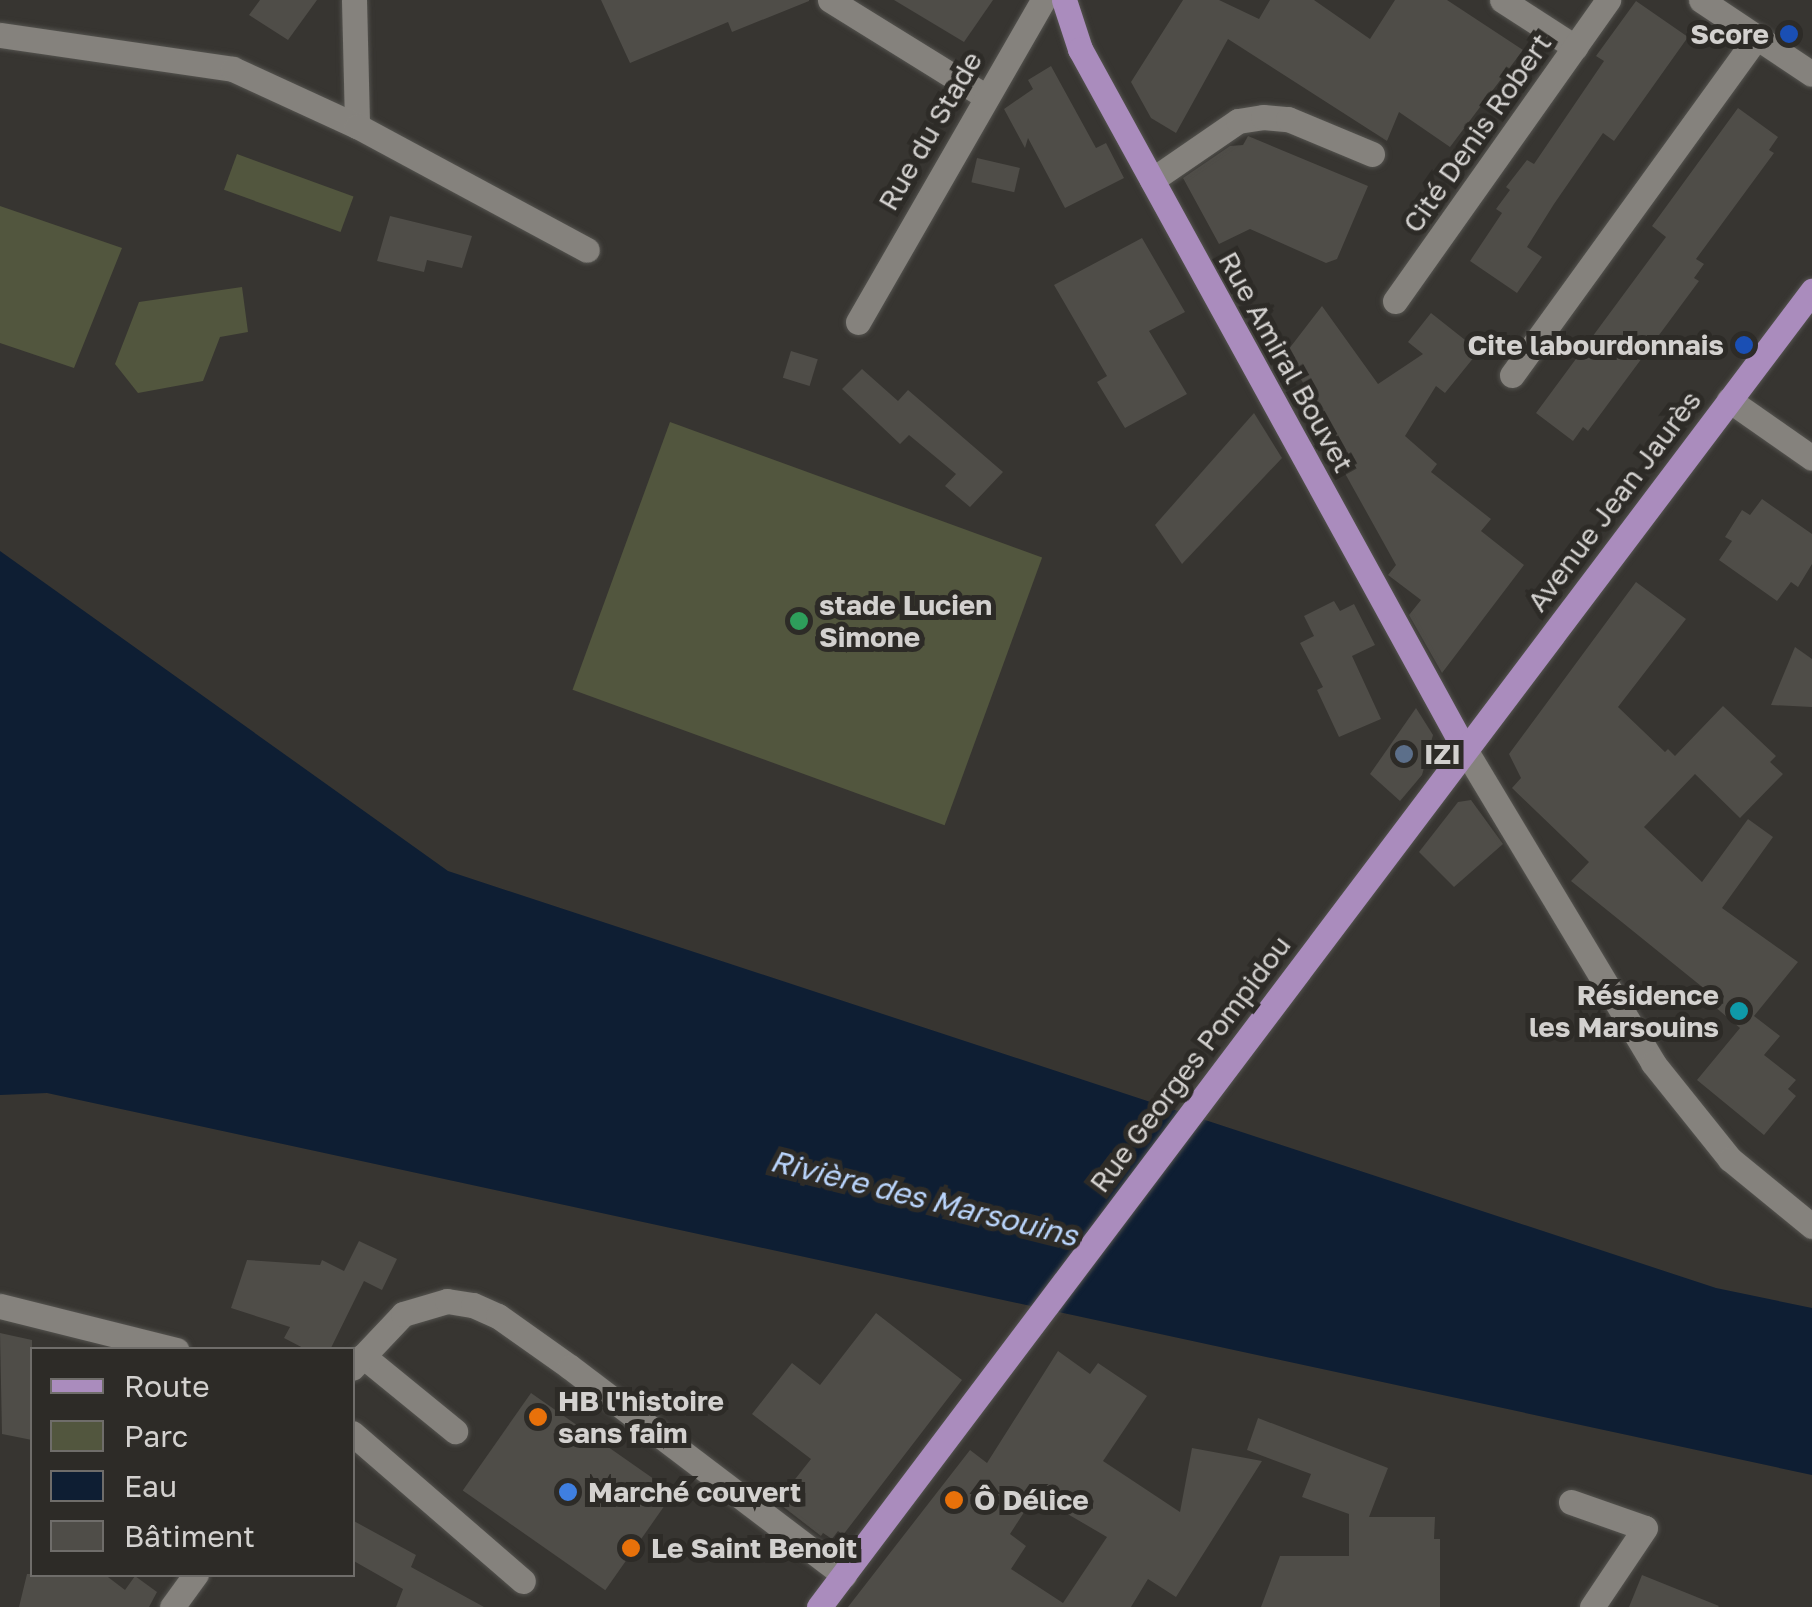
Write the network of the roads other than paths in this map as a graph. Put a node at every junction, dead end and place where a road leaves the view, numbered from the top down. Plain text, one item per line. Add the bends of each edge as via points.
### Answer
1 (354, 0) edge
2 (830, 0) edge
3 (1043, 0) edge
4 (1064, 0) edge
5 (1502, 0) edge
6 (1608, 0) edge
7 (1702, 0) edge
8 (0, 36) edge
9 (1756, 36) junction
10 (1574, 47) junction
11 (1812, 74) edge
12 (985, 96) junction
13 (357, 126) junction
14 (1372, 154) dead end
15 (1152, 180) junction
16 (587, 250) dead end
17 (1812, 291) edge
18 (1396, 301) dead end
19 (858, 322) dead end
20 (1512, 376) dead end
21 (1729, 400) junction
22 (1812, 458) edge
23 (1464, 748) junction
24 (1812, 1226) edge
25 (0, 1306) edge
26 (165, 1347) edge
27 (358, 1362) edge
28 (456, 1431) dead end
29 (355, 1436) edge
30 (1571, 1502) dead end
31 (844, 1575) junction
32 (194, 1577) edge
33 (523, 1581) dead end
34 (172, 1607) edge
35 (819, 1607) edge
36 (1592, 1607) edge

1 - 13 street
2 - 12 street
3 - 12 street, Rue du Stade
4 - 15 main road, Rue Amiral Bouvet via 1080,49
5 - 10 street
6 - 10 street, Cité Denis Robert
7 - 9 street
8 - 13 street via 232,68
9 - 11 street
9 - 20 street
10 - 18 street, Cité Denis Robert
12 - 19 street, Rue du Stade
13 - 16 street
14 - 15 street via 1288,119 1263,117 1238,122
15 - 23 main road, Rue Amiral Bouvet
17 - 21 main road, Avenue Jean Jaurès
21 - 22 street
21 - 23 main road, Avenue Jean Jaurès
23 - 24 street via 1653,1063 1730,1159
23 - 31 main road, Rue Georges Pompidou
25 - 26 street
27 - 28 street
27 - 31 street via 386,1328 424,1304 473,1305 498,1316
29 - 33 street
30 - 36 street via 1646,1528
31 - 35 main road, Rue Georges Pompidou
32 - 34 street

